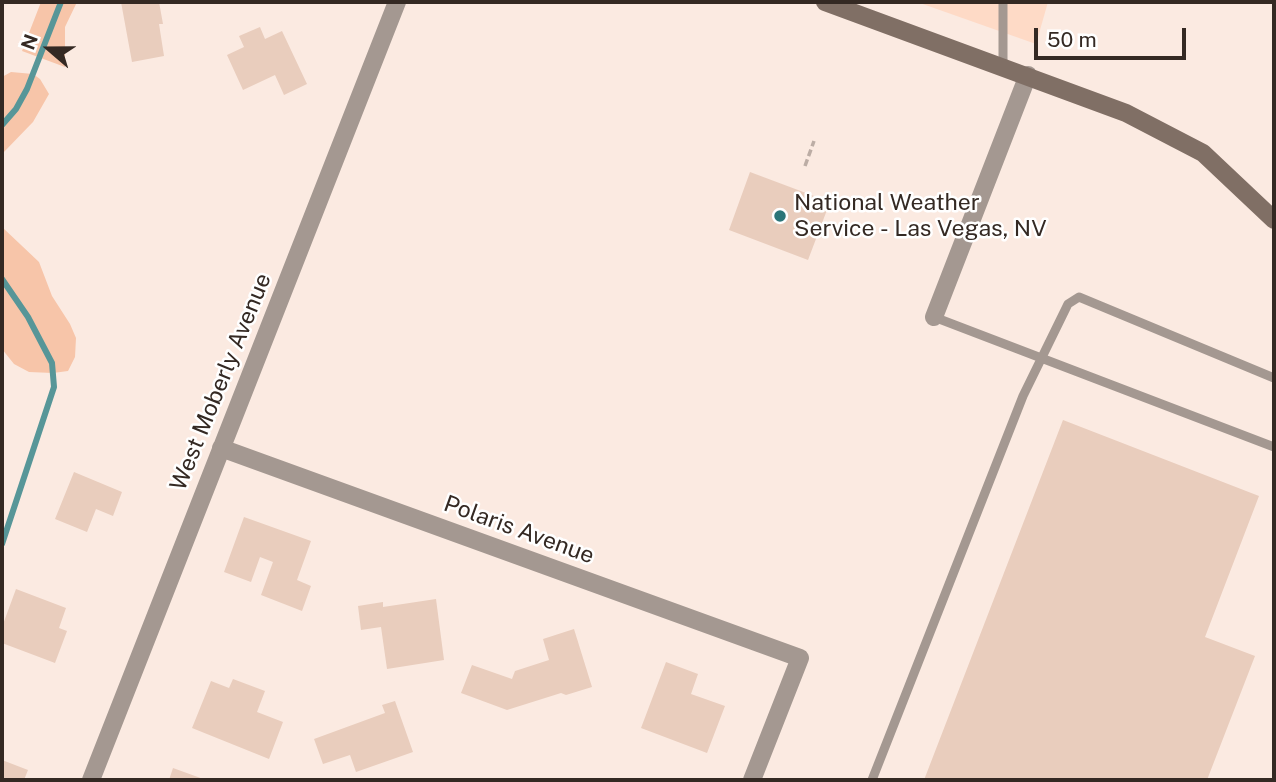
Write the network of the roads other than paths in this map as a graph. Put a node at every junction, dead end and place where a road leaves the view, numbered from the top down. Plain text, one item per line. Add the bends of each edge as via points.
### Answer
1 (397, 2) edge
2 (825, 2) edge
3 (1003, 2) edge
4 (1003, 66) junction
5 (1028, 75) junction
6 (1274, 220) edge
7 (934, 317) joint
8 (1042, 359) junction
9 (1274, 377) edge
10 (1274, 447) edge
11 (221, 448) junction
12 (91, 780) edge
13 (752, 780) edge
14 (872, 780) edge

1 - 11 street, West Moberly Avenue
2 - 4 main road
3 - 4 lane
4 - 5 main road
5 - 6 main road via 1126,113 1202,153
5 - 7 street
7 - 8 lane
8 - 9 lane via 1068,304 1079,297
8 - 10 lane
8 - 14 lane via 1023,396
11 - 12 street, West Moberly Avenue
11 - 13 street, Polaris Avenue via 800,658

